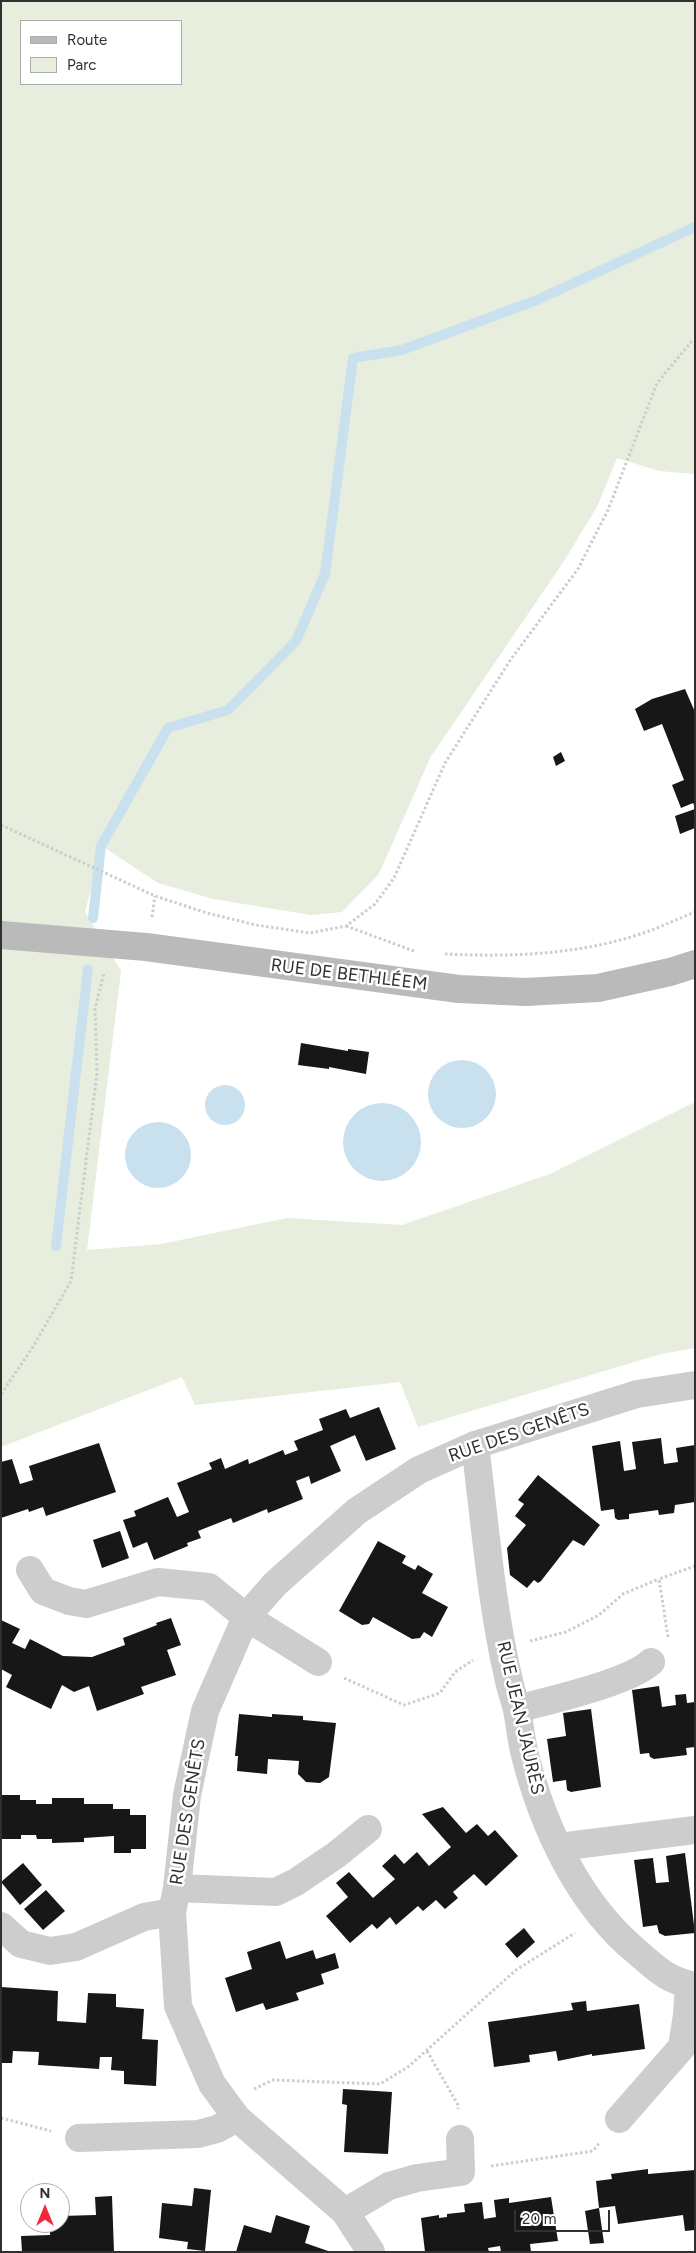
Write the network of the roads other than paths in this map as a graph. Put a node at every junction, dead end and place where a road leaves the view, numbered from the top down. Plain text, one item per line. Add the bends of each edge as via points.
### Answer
1 (1, 935) edge
2 (695, 964) edge
3 (695, 1385) edge
4 (475, 1445) junction
5 (30, 1570) dead end
6 (246, 1617) junction
7 (318, 1662) dead end
8 (651, 1662) road end
9 (517, 1709) junction
10 (368, 1829) dead end
11 (695, 1830) edge
12 (559, 1847) junction
13 (175, 1900) junction
14 (1, 1926) edge
15 (692, 1986) edge
16 (231, 2111) junction
17 (619, 2119) road end
18 (79, 2138) road end
19 (460, 2139) road end
20 (345, 2212) junction
21 (371, 2252) edge

1 - 2 main road, RUE DE BETHLÉEM via 190,953 450,988 526,992 598,988
3 - 4 street, RUE DES GENÊTS via 637,1394
4 - 6 street, RUE DES GENÊTS via 419,1470 357,1511 275,1584
4 - 9 street, RUE JEAN JAURÈS via 498,1624
5 - 6 street via 43,1590 69,1601 86,1604 158,1582 183,1584 209,1587
6 - 7 street
6 - 13 street, RUE DES GENÊTS via 205,1712 187,1795
8 - 9 street via 618,1679
9 - 12 street, RUE JEAN JAURÈS via 524,1754 539,1802
10 - 13 street via 336,1855 276,1892
11 - 12 street
12 - 15 street, RUE JEAN JAURÈS via 601,1916 627,1944 670,1979
13 - 14 street via 76,1947 50,1951 21,1944
13 - 16 street, RUE DES GENÊTS via 178,2006 212,2084
15 - 17 street via 682,2048
16 - 18 street via 217,2129 198,2134
16 - 20 street, RUE DES GENÊTS
19 - 20 street via 461,2172 417,2178 389,2186
20 - 21 street, RUE DES GENÊTS

